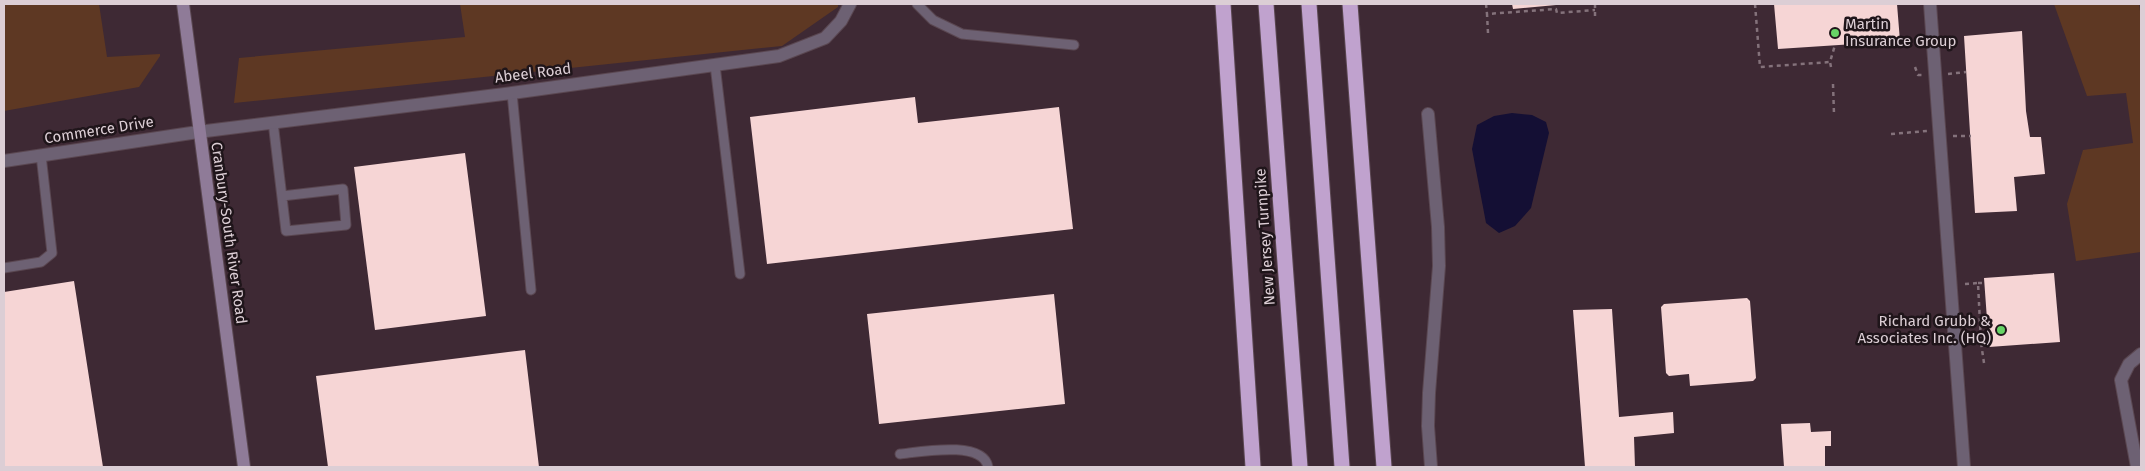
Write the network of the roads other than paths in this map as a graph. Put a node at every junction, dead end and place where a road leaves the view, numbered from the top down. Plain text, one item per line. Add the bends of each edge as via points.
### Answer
1 (183, 4) edge
2 (850, 4) edge
3 (917, 4) edge
4 (1224, 4) edge
5 (1266, 4) edge
6 (1309, 4) edge
7 (1350, 4) edge
8 (1930, 4) edge
9 (1074, 45) dead end
10 (716, 65) junction
11 (512, 93) junction
12 (1428, 114) dead end
13 (273, 122) junction
14 (198, 132) junction
15 (41, 156) junction
16 (4, 161) edge
17 (282, 196) junction
18 (4, 268) edge
19 (740, 274) dead end
20 (532, 290) dead end
21 (2141, 354) edge
22 (900, 454) dead end
23 (244, 467) edge
24 (988, 467) edge
25 (1253, 467) edge
26 (1300, 467) edge
27 (1342, 467) edge
28 (1384, 467) edge
29 (1431, 467) edge
30 (1964, 467) edge
31 (2137, 467) edge

1 - 14 main road, Cranbury-South River Road
2 - 10 street, Abeel Road via 841,22 825,38 779,56
3 - 9 lane via 933,20 962,34
4 - 25 highway, New Jersey Turnpike
5 - 26 highway, New Jersey Turnpike
6 - 27 highway
7 - 28 highway
8 - 30 street
10 - 11 street, Abeel Road
10 - 19 lane
11 - 13 street, Abeel Road
11 - 20 lane
12 - 29 street via 1439,266 1429,393
13 - 14 street, Abeel Road
13 - 17 lane
14 - 15 street, Commerce Drive
14 - 23 main road, Cranbury-South River Road
15 - 16 street, Commerce Drive
15 - 18 lane via 52,253 41,262
17 - 17 lane via 286,231 346,225 343,189
21 - 31 street via 2129,364 2121,380
22 - 24 lane via 960,449 978,453 988,462

